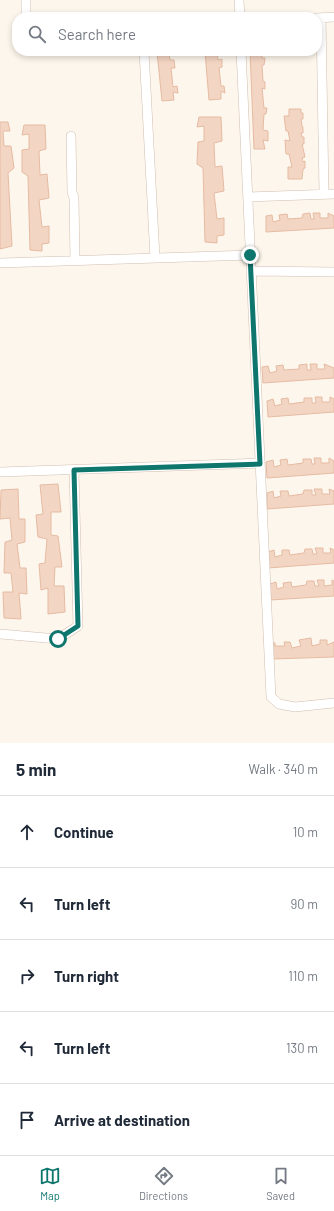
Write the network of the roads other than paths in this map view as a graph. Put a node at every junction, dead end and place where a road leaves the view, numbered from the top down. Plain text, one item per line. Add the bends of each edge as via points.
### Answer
1 (26, 0) edge
2 (239, 0) edge
3 (26, 12) edge
4 (240, 12) edge
5 (334, 17) edge
6 (322, 18) edge
7 (144, 56) edge
8 (241, 56) edge
9 (320, 56) edge
10 (71, 136) dead end
11 (324, 194) junction
12 (334, 194) edge
13 (248, 197) junction
14 (250, 255) junction
15 (155, 258) junction
16 (75, 260) junction
17 (0, 263) edge
18 (251, 271) junction
19 (334, 272) edge
20 (260, 464) junction
21 (74, 470) junction
22 (0, 472) edge
23 (0, 634) edge
24 (334, 703) edge

1 - 3 street
2 - 4 street
5 - 6 street
7 - 15 street
8 - 13 street
9 - 11 street
10 - 16 street
11 - 12 street
11 - 13 street
13 - 14 street
14 - 15 street
14 - 18 street
15 - 16 street
16 - 17 street
18 - 19 street
18 - 20 street
20 - 21 street
20 - 24 street via 271,697 279,704 295,707
21 - 22 street
21 - 23 street via 78,626 58,639

